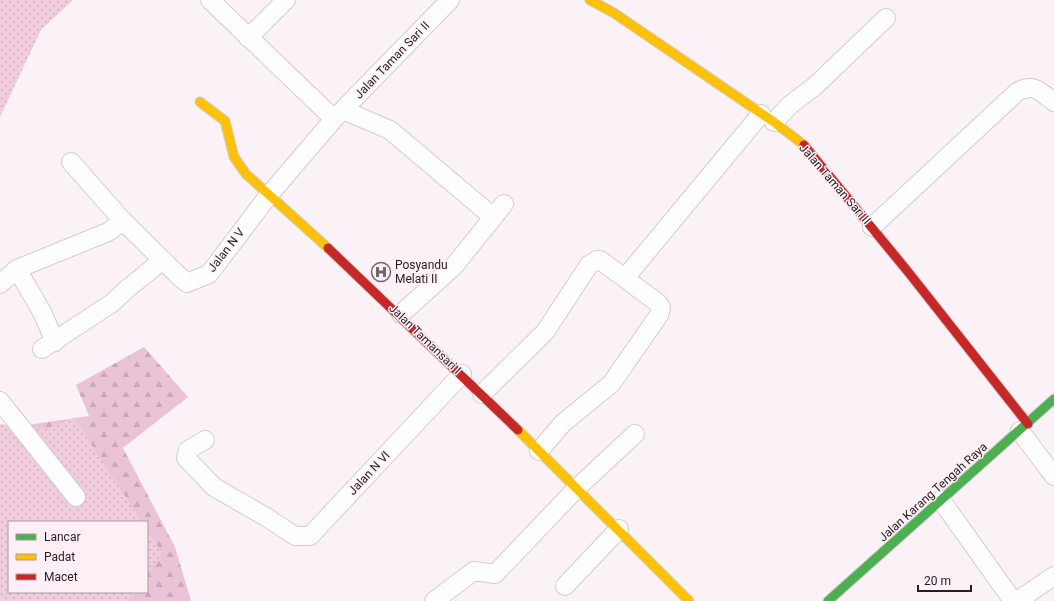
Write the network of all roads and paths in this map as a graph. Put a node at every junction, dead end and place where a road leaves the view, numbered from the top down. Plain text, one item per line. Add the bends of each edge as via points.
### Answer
1 (210, 0) edge
2 (286, 0) edge
3 (450, 0) edge
4 (590, 0) edge
5 (886, 18) dead end
6 (248, 38) junction
7 (200, 102) dead end
8 (1054, 102) edge
9 (339, 115) junction
10 (768, 118) junction
11 (71, 162) dead end
12 (269, 195) junction
13 (123, 221) junction
14 (872, 227) junction
15 (163, 260) junction
16 (17, 269) junction
17 (625, 278) junction
18 (0, 284) edge
19 (401, 314) junction
20 (462, 374) junction
21 (482, 394) junction
22 (1054, 399) edge
23 (0, 401) edge
24 (1024, 428) junction
25 (635, 434) dead end
26 (205, 440) dead end
27 (539, 451) junction
28 (1054, 476) edge
29 (577, 488) junction
30 (76, 497) dead end
31 (941, 500) junction
32 (619, 529) junction
33 (1054, 576) edge
34 (566, 586) dead end
35 (434, 601) edge
36 (689, 601) edge
37 (828, 601) edge
38 (1013, 601) edge
39 (1017, 601) edge

1 - 6 street
2 - 6 street
3 - 9 street, Jalan Taman Sari II
4 - 10 street, Jalan Taman Sari II via 614,13
5 - 10 street via 815,86
6 - 9 street
7 - 12 street, Jalan Tamansari I via 225,121 234,157 246,174
8 - 14 street via 1034,87 1026,87 1017,92
9 - 12 street, Jalan Taman Sari II
9 - 19 street via 390,130 498,211 454,266
10 - 14 street, Jalan Taman Sari II via 808,148
10 - 17 street
11 - 13 street, Jalan N V
12 - 15 street, Jalan N V via 209,274 187,283
12 - 19 street, Jalan Tamansari I
13 - 15 street, Jalan N V
13 - 16 street via 108,232
14 - 24 street, Jalan Taman Sari II
15 - 16 street via 112,303 49,346 42,312
16 - 18 street
17 - 21 street via 600,260 594,261 545,332
17 - 27 street via 658,302 661,308 659,315 611,384 563,423
19 - 20 street, Jalan Tamansari I
20 - 21 street, Jalan Tamansari I
20 - 26 street, Jalan N VI via 310,536 295,536 214,487 186,458 188,450
21 - 27 street, Jalan Tamansari I
22 - 24 street, Jalan Karang Tengah Raya
23 - 30 street
24 - 28 street
24 - 31 street, Jalan Karang Tengah Raya
25 - 29 street
27 - 29 street, Jalan Tamansari I
29 - 32 street, Jalan Tamansari I
29 - 35 street via 496,574 474,571
31 - 37 street, Jalan Karang Tengah Raya
31 - 38 street
32 - 34 street
32 - 36 street, Jalan Tamansari I
33 - 39 street

